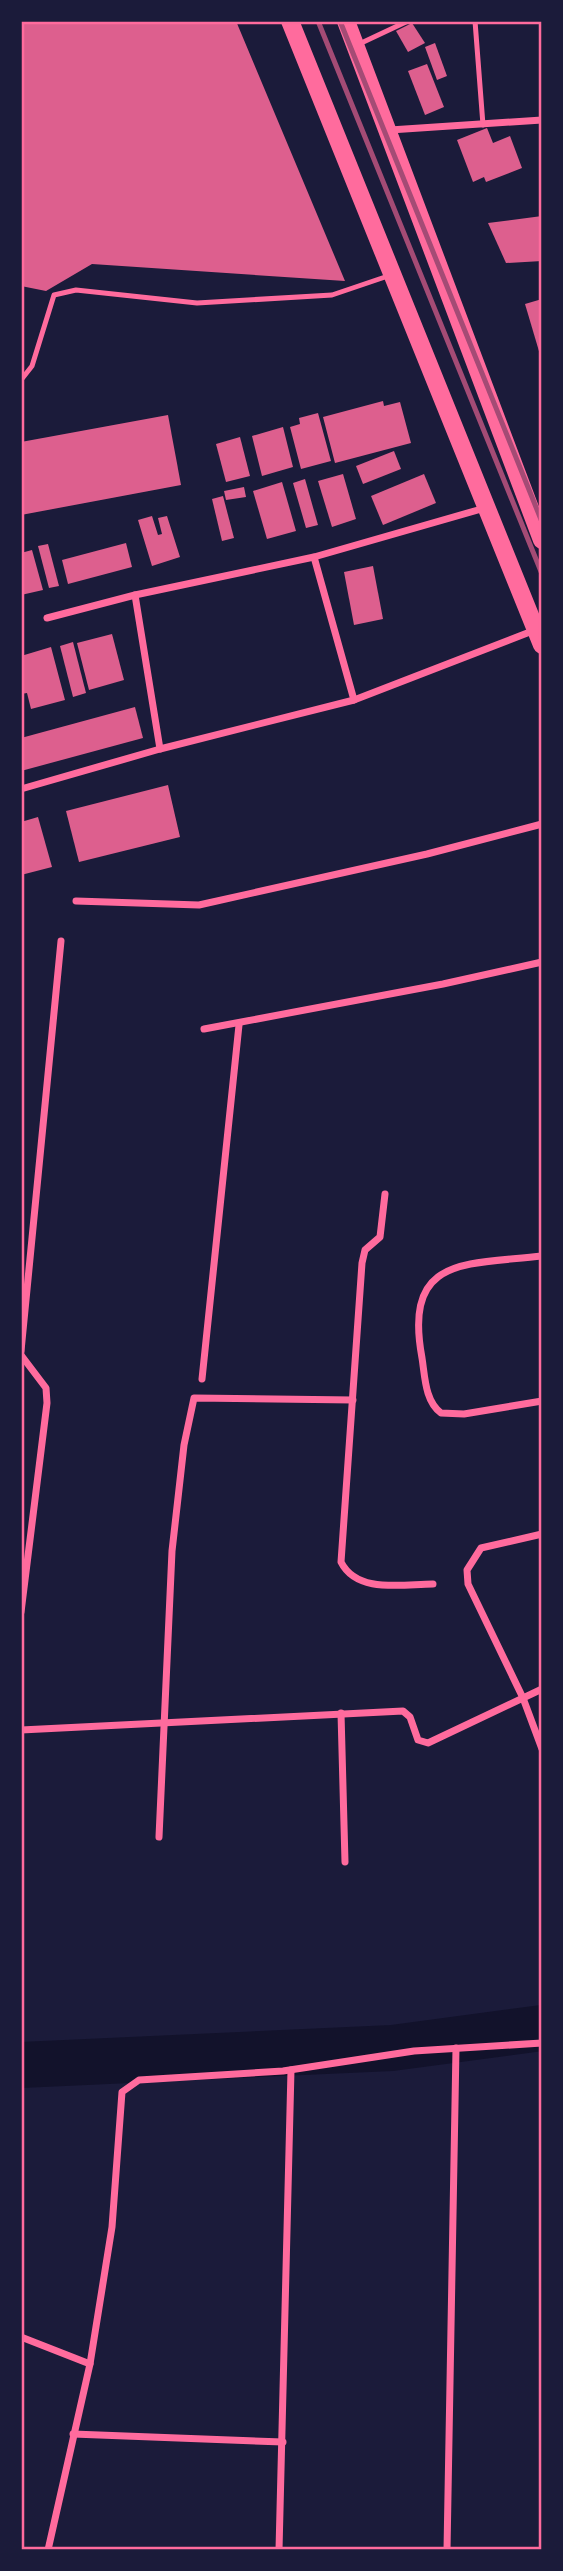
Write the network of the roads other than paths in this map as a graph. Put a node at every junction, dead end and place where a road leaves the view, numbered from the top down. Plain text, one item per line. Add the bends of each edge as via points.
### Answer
1 (290, 21) edge
2 (346, 21) edge
3 (408, 21) edge
4 (475, 21) edge
5 (356, 46) junction
6 (542, 120) edge
7 (483, 125) junction
8 (390, 130) junction
9 (394, 274) junction
10 (21, 380) edge
11 (485, 508) junction
12 (542, 540) edge
13 (314, 557) junction
14 (135, 595) junction
15 (47, 618) dead end
16 (539, 637) edge
17 (354, 700) junction
18 (160, 749) junction
19 (21, 789) edge
20 (542, 824) edge
21 (76, 901) dead end
22 (61, 941) dead end
23 (542, 962) edge
24 (239, 1025) junction
25 (204, 1029) dead end
26 (386, 1194) dead end
27 (542, 1256) edge
28 (21, 1353) edge
29 (202, 1379) dead end
30 (353, 1399) junction
31 (542, 1401) edge
32 (542, 1534) edge
33 (433, 1584) dead end
34 (21, 1612) edge
35 (542, 1689) edge
36 (523, 1698) junction
37 (341, 1713) junction
38 (164, 1723) junction
39 (21, 1730) edge
40 (542, 1749) edge
41 (159, 1837) dead end
42 (345, 1862) dead end
43 (542, 2043) edge
44 (456, 2048) junction
45 (291, 2070) junction
46 (21, 2337) edge
47 (90, 2364) junction
48 (73, 2434) junction
49 (283, 2442) junction
50 (48, 2550) edge
51 (279, 2550) edge
52 (447, 2550) edge

1 - 9 main road
2 - 5 main road
3 - 5 lane
4 - 7 lane
5 - 8 main road
6 - 7 street
7 - 8 street
8 - 12 main road
9 - 10 lane via 332,295 210,303 76,290 54,295 32,366
9 - 11 main road
11 - 13 street
11 - 16 main road
13 - 14 street
13 - 17 street
14 - 15 street
14 - 18 street
16 - 17 street
17 - 18 street
18 - 19 street
20 - 21 street via 199,905
22 - 28 street
23 - 24 street
24 - 25 street
24 - 29 street
26 - 30 street via 380,1237 365,1250 362,1263
27 - 31 street via 456,1265 439,1274 425,1294 418,1317 429,1398 441,1413 464,1414
28 - 34 street via 46,1388 47,1403
30 - 33 street via 341,1562 346,1573 372,1584
30 - 38 street via 194,1398 172,1551
32 - 36 street via 481,1548 467,1570 468,1584
35 - 36 street
36 - 37 street via 428,1742 418,1740 403,1711
36 - 40 street
37 - 38 street
37 - 42 street
38 - 39 street
38 - 41 street
43 - 44 street
44 - 45 street
44 - 52 street
45 - 47 street via 139,2080 122,2092 112,2227
45 - 49 street
46 - 47 street
47 - 48 street
48 - 49 street
48 - 50 street
49 - 51 street

